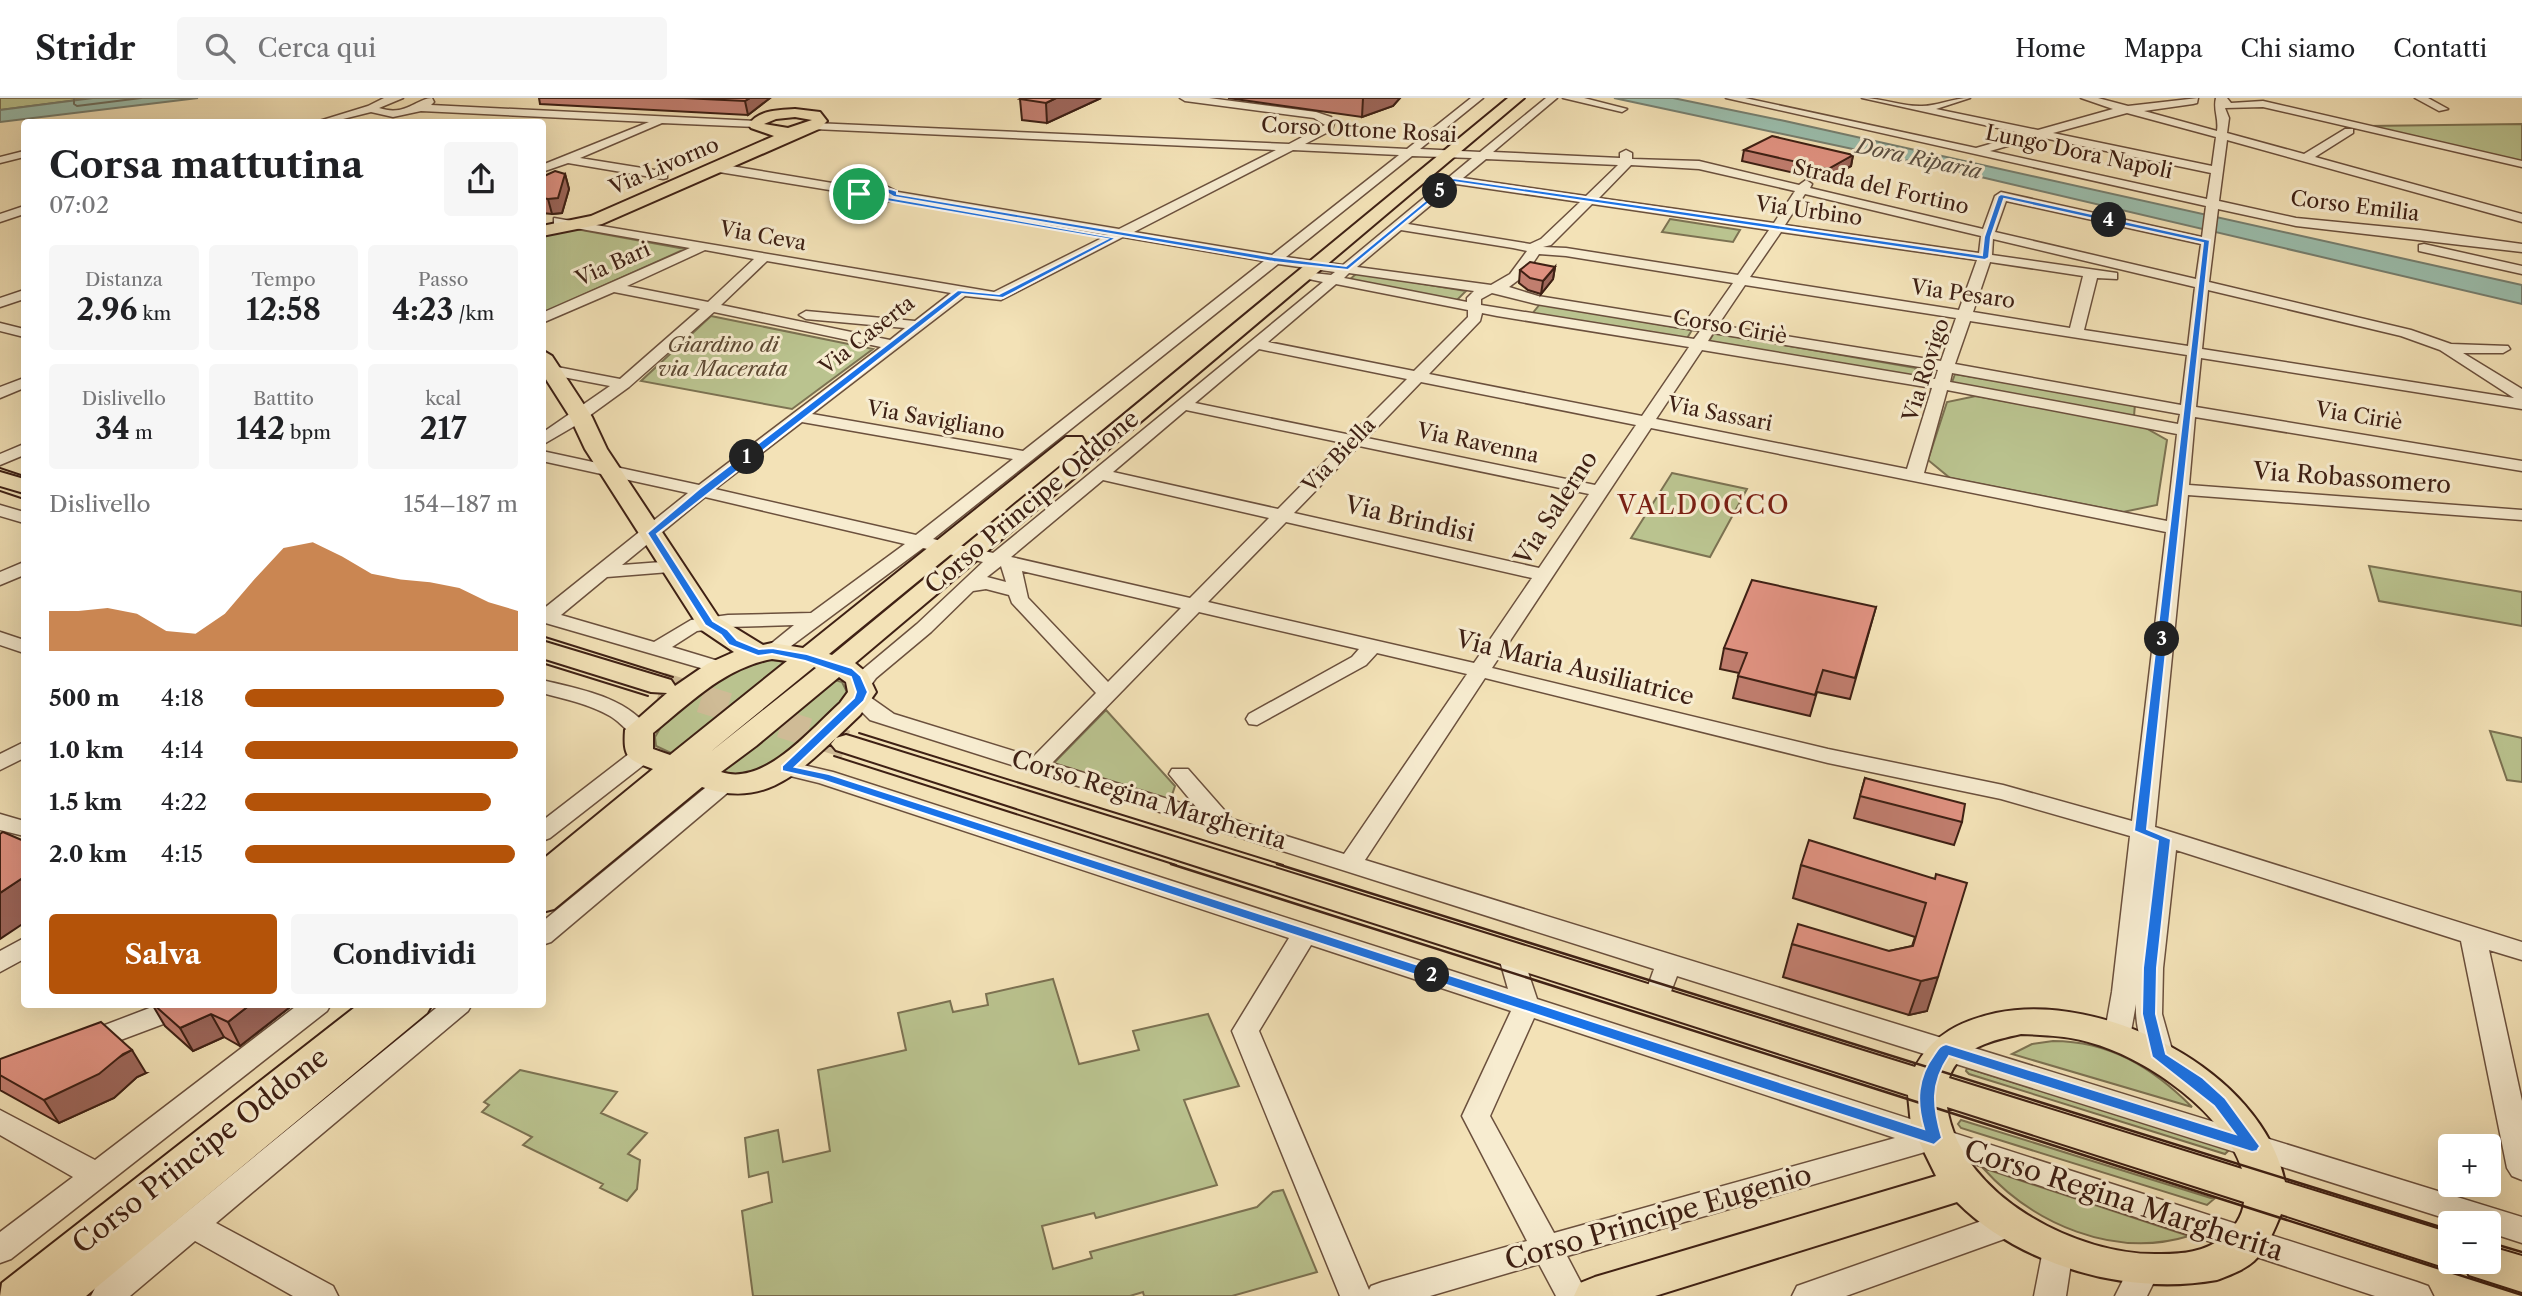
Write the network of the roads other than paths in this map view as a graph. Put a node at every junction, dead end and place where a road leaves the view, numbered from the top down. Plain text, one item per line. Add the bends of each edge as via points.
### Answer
1 (398, 98) edge
2 (793, 98) edge
3 (1185, 98) edge
4 (1478, 98) edge
5 (1497, 98) edge
6 (1517, 98) edge
7 (1552, 98) edge
8 (1568, 98) edge
9 (1731, 98) edge
10 (1867, 98) edge
11 (1965, 98) edge
12 (2074, 98) edge
13 (2086, 98) edge
14 (2420, 98) edge
15 (2194, 99) edge
16 (820, 100) dead end
17 (2261, 101) edge
18 (2227, 102) edge
19 (424, 103) edge
20 (376, 107) edge
21 (2249, 107) junction
22 (1622, 109) dead end
23 (1922, 109) junction
24 (2443, 109) dead end
25 (2128, 110) junction
26 (406, 111) junction
27 (532, 113) junction
28 (334, 119) edge
29 (400, 119) edge
30 (515, 119) edge
31 (665, 119) junction
32 (767, 122) junction
33 (811, 123) junction
34 (1859, 125) junction
35 (2039, 134) junction
36 (2221, 135) junction
37 (1294, 144) junction
38 (1434, 149) junction
39 (1978, 151) junction
40 (1487, 152) junction
41 (21, 155) edge
42 (546, 156) edge
43 (1626, 157) junction
44 (2306, 158) junction
45 (3, 159) edge
46 (566, 159) junction
47 (2522, 164) edge
48 (546, 167) edge
49 (719, 168) junction
50 (2215, 170) junction
51 (663, 175) junction
52 (1453, 180) junction
53 (1803, 186) junction
54 (1591, 200) junction
55 (2212, 205) junction
56 (21, 211) edge
57 (2273, 216) junction
58 (2, 217) edge
59 (2522, 218) edge
60 (21, 220) edge
61 (579, 224) junction
62 (1398, 226) junction
63 (2319, 226) junction
64 (548, 227) edge
65 (1777, 227) junction
66 (1990, 230) junction
67 (1117, 236) junction
68 (2433, 237) junction
69 (2208, 239) junction
70 (702, 247) junction
71 (2420, 247) junction
72 (2522, 248) edge
73 (1535, 249) junction
74 (763, 258) junction
75 (1985, 258) junction
76 (1291, 266) junction
77 (1348, 268) junction
78 (2152, 269) junction
79 (2522, 270) edge
80 (2091, 273) junction
81 (1332, 281) junction
82 (1740, 281) junction
83 (2202, 281) junction
84 (612, 287) junction
85 (1484, 289) junction
86 (961, 292) junction
87 (21, 295) edge
88 (0, 303) edge
89 (710, 308) junction
90 (1476, 308) junction
91 (1965, 316) junction
92 (546, 317) edge
93 (769, 319) junction
94 (916, 325) junction
95 (0, 327) edge
96 (21, 332) edge
97 (2076, 332) junction
98 (1703, 336) junction
99 (2435, 340) junction
100 (890, 344) junction
101 (1256, 344) junction
102 (2463, 348) junction
103 (2195, 351) junction
104 (2522, 354) edge
105 (547, 364) edge
106 (1947, 367) junction
107 (1416, 376) junction
108 (21, 384) edge
109 (624, 384) junction
110 (1942, 385) junction
111 (0, 393) edge
112 (2522, 396) edge
113 (2522, 404) edge
114 (1183, 405) junction
115 (581, 417) junction
116 (800, 417) junction
117 (2188, 421) junction
118 (1644, 422) junction
119 (546, 438) edge
120 (1353, 441) junction
121 (16, 451) edge
122 (1024, 456) junction
123 (546, 457) edge
124 (0, 460) edge
125 (2522, 466) edge
126 (611, 471) junction
127 (1100, 474) junction
128 (1914, 476) junction
129 (0, 479) edge
130 (21, 485) edge
131 (2179, 489) junction
132 (702, 491) junction
133 (1599, 491) junction
134 (0, 510) edge
135 (1281, 515) junction
136 (2522, 516) edge
137 (21, 517) edge
138 (2175, 528) junction
139 (652, 533) junction
140 (944, 548) junction
141 (1003, 562) junction
142 (675, 567) junction
143 (21, 569) edge
144 (603, 572) junction
145 (1544, 575) junction
146 (0, 579) edge
147 (967, 586) junction
148 (1015, 590) junction
149 (1194, 605) junction
150 (546, 615) edge
151 (546, 616) edge
152 (817, 619) junction
153 (709, 623) junction
154 (0, 638) edge
155 (21, 646) edge
156 (1372, 647) junction
157 (546, 650) edge
158 (655, 650) junction
159 (765, 652) junction
160 (820, 662) junction
161 (719, 666) junction
162 (1480, 671) junction
163 (661, 686) tunnel mouth
164 (546, 687) edge
165 (860, 692) junction
166 (1107, 692) junction
167 (1257, 719) dead end
168 (641, 743) junction
169 (846, 744) tunnel mouth
170 (21, 751) edge
171 (0, 763) edge
172 (1038, 765) junction
173 (786, 768) junction
174 (1180, 774) dead end
175 (698, 776) junction
176 (0, 822) edge
177 (1222, 822) junction
178 (21, 828) edge
179 (546, 829) edge
180 (2153, 835) junction
181 (1352, 862) junction
182 (546, 874) edge
183 (546, 898) edge
184 (546, 932) edge
185 (1305, 933) junction
186 (2473, 936) junction
187 (21, 949) edge
188 (2522, 951) edge
189 (1511, 954) junction
190 (1669, 962) junction
191 (0, 963) edge
192 (1656, 1000) junction
193 (1526, 1006) junction
194 (178, 1008) edge
195 (313, 1008) edge
196 (379, 1008) edge
197 (410, 1008) edge
198 (454, 1008) edge
199 (2117, 1037) junction
200 (1946, 1049) junction
201 (64, 1051) edge
202 (2160, 1057) junction
203 (1927, 1085) junction
204 (0, 1121) edge
205 (1934, 1138) junction
206 (2252, 1146) junction
207 (2522, 1168) edge
208 (96, 1175) junction
209 (1963, 1184) junction
210 (2265, 1192) junction
211 (2010, 1224) junction
212 (192, 1225) junction
213 (2522, 1230) edge
214 (2248, 1240) junction
215 (2438, 1247) edge
216 (1547, 1249) junction
217 (0, 1250) edge
218 (2058, 1250) junction
219 (2501, 1267) edge
220 (2522, 1274) edge
221 (2137, 1284) edge
222 (16, 1296) edge
223 (55, 1296) edge
224 (107, 1296) edge
225 (322, 1296) edge
226 (1356, 1296) edge
227 (1382, 1296) edge
228 (1573, 1296) edge
229 (1595, 1296) edge
230 (1808, 1296) edge
231 (2050, 1296) edge
232 (2417, 1296) edge

1 - 20 street
2 - 32 main road, Via Livorno
3 - 37 street, Via Ceva via 1327,119 1328,125
4 - 38 street, Corso Principe Oddone
5 - 38 main road, Corso Principe Oddone
6 - 38 main road, Corso Principe Oddone
7 - 40 street, Corso Principe Oddone
8 - 22 street
9 - 34 street, Lungo Dora Napoli
10 - 23 street
11 - 23 street
12 - 25 street
13 - 25 street
14 - 24 street
15 - 25 street
16 - 33 main road, Via Livorno
17 - 21 street
17 - 47 street
18 - 21 street
18 - 36 street
19 - 26 street
19 - 27 street
19 - 32 street via 521,104
20 - 26 street
20 - 28 street
21 - 44 street via 2349,131
23 - 34 street
23 - 35 street
25 - 35 street
25 - 36 street
26 - 29 street
27 - 30 street
27 - 31 street
31 - 32 street
31 - 46 street
32 - 33 main road
32 - 33 main road
32 - 51 main road, Via Livorno
33 - 37 street, Corso Ottone Rosai
33 - 49 main road, Via Livorno
34 - 39 street, Lungo Dora Napoli
35 - 39 street
35 - 50 street
36 - 44 street
36 - 50 street
37 - 38 street, Corso Ottone Rosai
37 - 67 street, Via Ceva
38 - 40 street, Corso Ottone Rosai
38 - 76 main road, Corso Principe Oddone
38 - 76 main road, Corso Principe Oddone
39 - 55 street, Lungo Dora Napoli
40 - 43 street, Strada del Fortino
40 - 52 street, Corso Principe Oddone
41 - 45 street
42 - 46 street
43 - 53 street, Strada del Fortino via 1708,160
43 - 54 street
44 - 59 street
46 - 48 street
46 - 51 street
49 - 61 main road, Via Livorno
49 - 67 street via 862,192 884,189 894,193 891,197
50 - 55 street
51 - 64 main road, Via Livorno
52 - 54 street, Via Urbino
52 - 62 street, Corso Principe Oddone
53 - 65 street, Via Salerno
53 - 66 street, Strada del Fortino
54 - 65 street, Via Urbino
54 - 73 street
55 - 57 street, Corso Emilia
55 - 69 street
56 - 58 street
57 - 63 street, Corso Emilia
57 - 68 street, Corso Emilia
58 - 60 street
61 - 64 main road, Via Livorno
61 - 70 street, Via Ceva
62 - 73 street, Via Pesaro
62 - 77 street, Corso Principe Oddone
63 - 68 street, Corso Emilia
63 - 71 street
65 - 75 street, Via Urbino
65 - 82 street, Via Salerno
66 - 69 street, Via Rovigo via 2001,196
66 - 75 street, Via Rovigo
66 - 78 street, Strada del Fortino
67 - 76 street
67 - 86 street, Via Ceva via 1000,297
68 - 71 street
68 - 72 street, Corso Emilia
69 - 83 street
70 - 74 street, Via Ceva
70 - 84 street, Via Bari
71 - 79 street
73 - 82 street, Via Pesaro
73 - 85 street via 1533,257 1504,285
74 - 86 street, Via Ceva
74 - 89 street
75 - 80 street, Via Urbino
75 - 91 street, Via Rovigo
76 - 77 street, Corso Ciriè
76 - 81 street, Corso Ciriè
76 - 122 street, Corso Principe Oddone
76 - 140 main road, Corso Principe Oddone
77 - 81 street, Corso Principe Oddone
77 - 85 street, Corso Ciriè
78 - 80 street, Via Urbino via 2141,279
78 - 83 street, Strada del Fortino
80 - 97 street
81 - 90 street, Corso Ciriè
81 - 101 street, Corso Principe Oddone
82 - 91 street, Via Pesaro
82 - 98 street, Via Salerno
83 - 99 street, Strada del Fortino
83 - 103 street
84 - 89 street
84 - 92 street, Via Bari
85 - 90 street, Via Biella via 1474,298
85 - 98 street, Corso Ciriè
86 - 94 street, Via Caserta
87 - 88 street
89 - 93 street
89 - 109 street
90 - 98 street, Corso Ciriè
90 - 107 street, Via Biella via 1475,318
91 - 97 street, Via Pesaro
91 - 106 street, Via Rovigo
93 - 94 street via 795,314
93 - 100 street
94 - 100 street, Via Caserta
95 - 96 street
97 - 103 street, Via Pesaro
98 - 106 street, Corso Ciriè
98 - 110 street, Corso Ciriè
98 - 118 street, Via Salerno
99 - 102 street
99 - 102 street
100 - 116 street, Via Caserta
101 - 107 street, Via Sassari
101 - 114 street, Corso Principe Oddone
102 - 104 street
102 - 112 street
103 - 113 street, Via Pesaro
103 - 117 street
105 - 109 street
105 - 115 main road
106 - 110 street, Via Rovigo
106 - 117 street, Corso Ciriè
107 - 118 street, Via Sassari
107 - 120 street, Via Biella
108 - 111 street
109 - 115 street
110 - 117 street, Corso Ciriè
110 - 128 street, Via Rovigo
114 - 120 street, Via Ravenna
114 - 127 street, Corso Principe Oddone
115 - 119 street
115 - 126 main road
116 - 122 street, Via Savigliano
116 - 132 street, Via Caserta
117 - 125 street, Via Ciriè
117 - 131 street
118 - 128 street, Via Sassari
118 - 133 street, Via Salerno
120 - 133 street, Via Ravenna
120 - 135 street, Via Biella
121 - 124 street
122 - 140 street, Corso Principe Oddone
123 - 126 street, Via Maria Ausiliatrice
126 - 132 street, Via Maria Ausiliatrice
126 - 139 main road
127 - 135 street, Via Brindisi
127 - 141 street, Corso Principe Oddone
128 - 138 street, Via Sassari
129 - 130 main road
131 - 136 street, Via Robassomero
131 - 138 street
132 - 139 street, Via Caserta
132 - 140 street, Via Maria Ausiliatrice
133 - 145 street, Via Salerno
134 - 137 street
135 - 145 street, Via Brindisi
135 - 149 street, Via Biella
138 - 180 street
139 - 142 main road
139 - 144 street, Via Caserta
140 - 141 street, Via Maria Ausiliatrice
140 - 152 street, Corso Principe Oddone
140 - 160 main road, Corso Principe Oddone
141 - 147 street, Corso Principe Oddone
141 - 148 street via 1014,572
141 - 149 street, Via Maria Ausiliatrice
142 - 144 street
142 - 153 main road
143 - 146 street
144 - 150 street, Via Caserta
145 - 162 street, Via Salerno
147 - 148 street via 987,583
147 - 165 street, Corso Principe Oddone via 869,674
148 - 166 street via 1019,600
149 - 156 street, Via Maria Ausiliatrice
149 - 166 street, Via Biella
151 - 158 street
152 - 153 street
152 - 159 street, Corso Principe Oddone
153 - 158 street via 691,626
153 - 159 main road via 733,642
153 - 161 main road via 707,635 716,648
154 - 155 street
156 - 162 street, Via Maria Ausiliatrice
156 - 167 street via 1359,661
157 - 163 main road
158 - 161 street
159 - 160 main road, Corso Regina Margherita
159 - 161 main road, Corso Regina Margherita
160 - 165 main road, Corso Regina Margherita via 853,674
160 - 175 main road, Corso Principe Oddone via 746,740
161 - 168 main road
162 - 180 street, Via Maria Ausiliatrice via 1828,756 2000,791
162 - 181 street, Via Salerno
164 - 168 street via 616,709 631,720
165 - 172 street, Corso Regina Margherita via 886,719
165 - 173 main road, Corso Principe Oddone
166 - 172 street, Via Biella
168 - 175 main road
168 - 179 street
169 - 189 main road, Corso Regina Margherita
170 - 171 street
172 - 177 street, Corso Regina Margherita
173 - 175 main road via 756,782
173 - 185 street, Corso Regina Margherita
174 - 177 street
175 - 182 main road, Corso Principe Oddone
175 - 183 main road, Corso Principe Oddone
175 - 184 street, Corso Principe Oddone
176 - 178 street
177 - 181 street, Corso Regina Margherita
180 - 186 street, Via Maria Ausiliatrice
180 - 199 street
180 - 202 street via 2149,1002
181 - 190 street, Corso Regina Margherita
185 - 193 street, Corso Regina Margherita
185 - 226 street via 1245,1031
186 - 188 street, Via Maria Ausiliatrice
186 - 207 street
187 - 191 street
189 - 192 main road, Corso Regina Margherita
189 - 193 street
190 - 192 street
190 - 200 street, Corso Regina Margherita
192 - 203 main road, Corso Regina Margherita
193 - 205 street, Corso Regina Margherita
193 - 216 street via 1476,1116
194 - 201 street
195 - 208 street, Corso Principe Oddone
196 - 222 main road, Corso Principe Oddone
197 - 223 main road, Corso Principe Oddone
198 - 212 street, Corso Principe Oddone
199 - 200 main road via 2071,1024 2021,1021 1978,1029
199 - 202 main road
200 - 203 main road
200 - 206 street, Corso Regina Margherita
202 - 206 main road via 2220,1102
203 - 205 main road via 1926,1110
203 - 210 main road, Corso Regina Margherita
204 - 208 street
205 - 209 main road
205 - 214 street, Corso Regina Margherita
205 - 216 street, Corso Principe Eugenio
206 - 210 main road
206 - 213 street, Corso Regina Margherita
208 - 217 street, Corso Principe Oddone
209 - 211 main road
209 - 229 main road
210 - 214 main road via 2261,1217
210 - 215 main road, Corso Regina Margherita
211 - 218 main road
211 - 230 street
212 - 224 street, Corso Principe Oddone
212 - 225 street
214 - 221 main road via 2205,1267 2165,1273
214 - 232 street, Corso Regina Margherita
216 - 227 street, Corso Principe Eugenio
216 - 228 street
218 - 221 main road
218 - 231 street
219 - 220 main road

